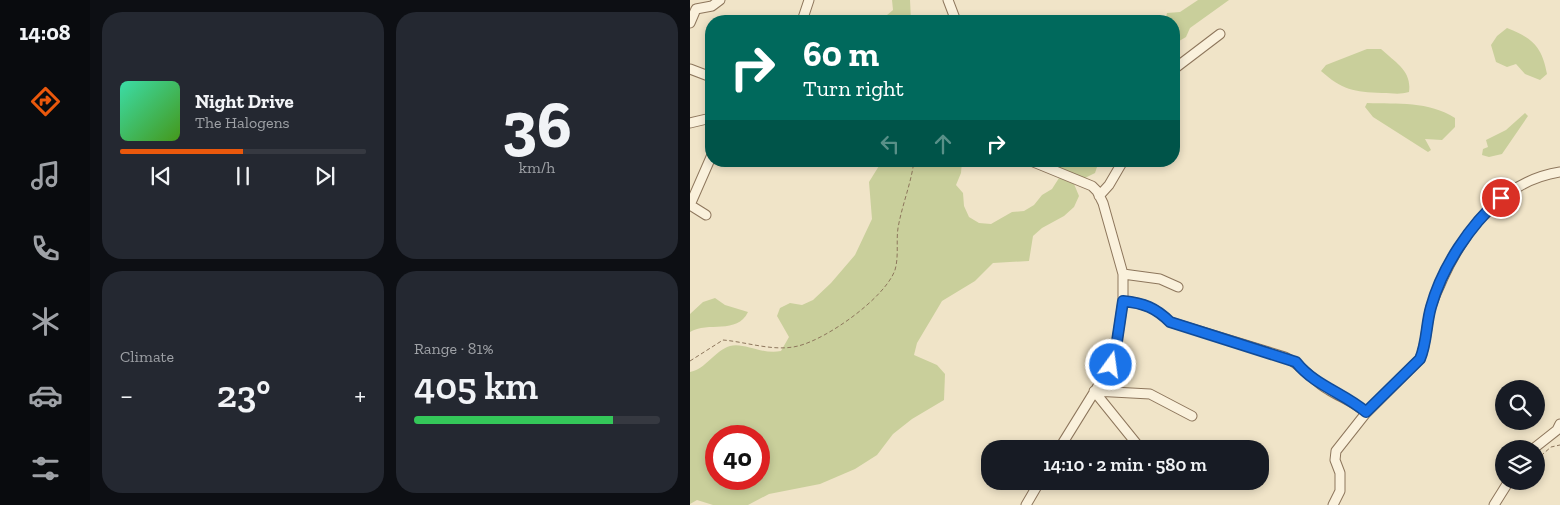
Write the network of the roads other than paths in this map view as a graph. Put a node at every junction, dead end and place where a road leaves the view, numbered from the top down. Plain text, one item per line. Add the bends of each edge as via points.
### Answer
1 (720, 0) edge
2 (809, 0) edge
3 (948, 0) edge
4 (804, 15) edge
5 (954, 15) edge
6 (690, 23) edge
7 (1220, 34) dead end
8 (1180, 64) edge
9 (690, 69) edge
10 (705, 75) edge
11 (705, 119) edge
12 (690, 123) edge
13 (707, 167) edge
14 (1046, 167) edge
15 (1120, 167) edge
16 (1560, 172) edge
17 (1099, 196) junction
18 (690, 205) edge
19 (690, 205) edge
20 (706, 215) dead end
21 (1123, 274) junction
22 (1178, 287) dead end
23 (1123, 301) junction
24 (1094, 391) junction
25 (1366, 412) junction
26 (1192, 416) dead end
27 (1560, 424) edge
28 (1064, 440) edge
29 (1134, 440) edge
30 (1544, 440) edge
31 (1035, 490) edge
32 (1503, 490) edge
33 (1026, 505) edge
34 (1333, 505) edge
35 (1494, 505) edge

1 - 6 street via 712,6 696,9
2 - 4 street
3 - 5 street
7 - 8 street
9 - 10 street
11 - 12 street
13 - 18 street
14 - 17 street via 1092,186
15 - 17 street via 1110,185
16 - 25 street via 1543,174 1509,192 1475,224 1462,242 1432,305 1420,359
17 - 21 street
19 - 20 street
21 - 22 street via 1160,279
21 - 23 street
23 - 24 street via 1111,365
23 - 25 street via 1158,310 1170,322 1296,362 1328,390
24 - 26 street via 1150,394
24 - 28 street
24 - 29 street
25 - 34 street via 1336,451 1340,490
27 - 30 street
31 - 33 street
32 - 35 street

